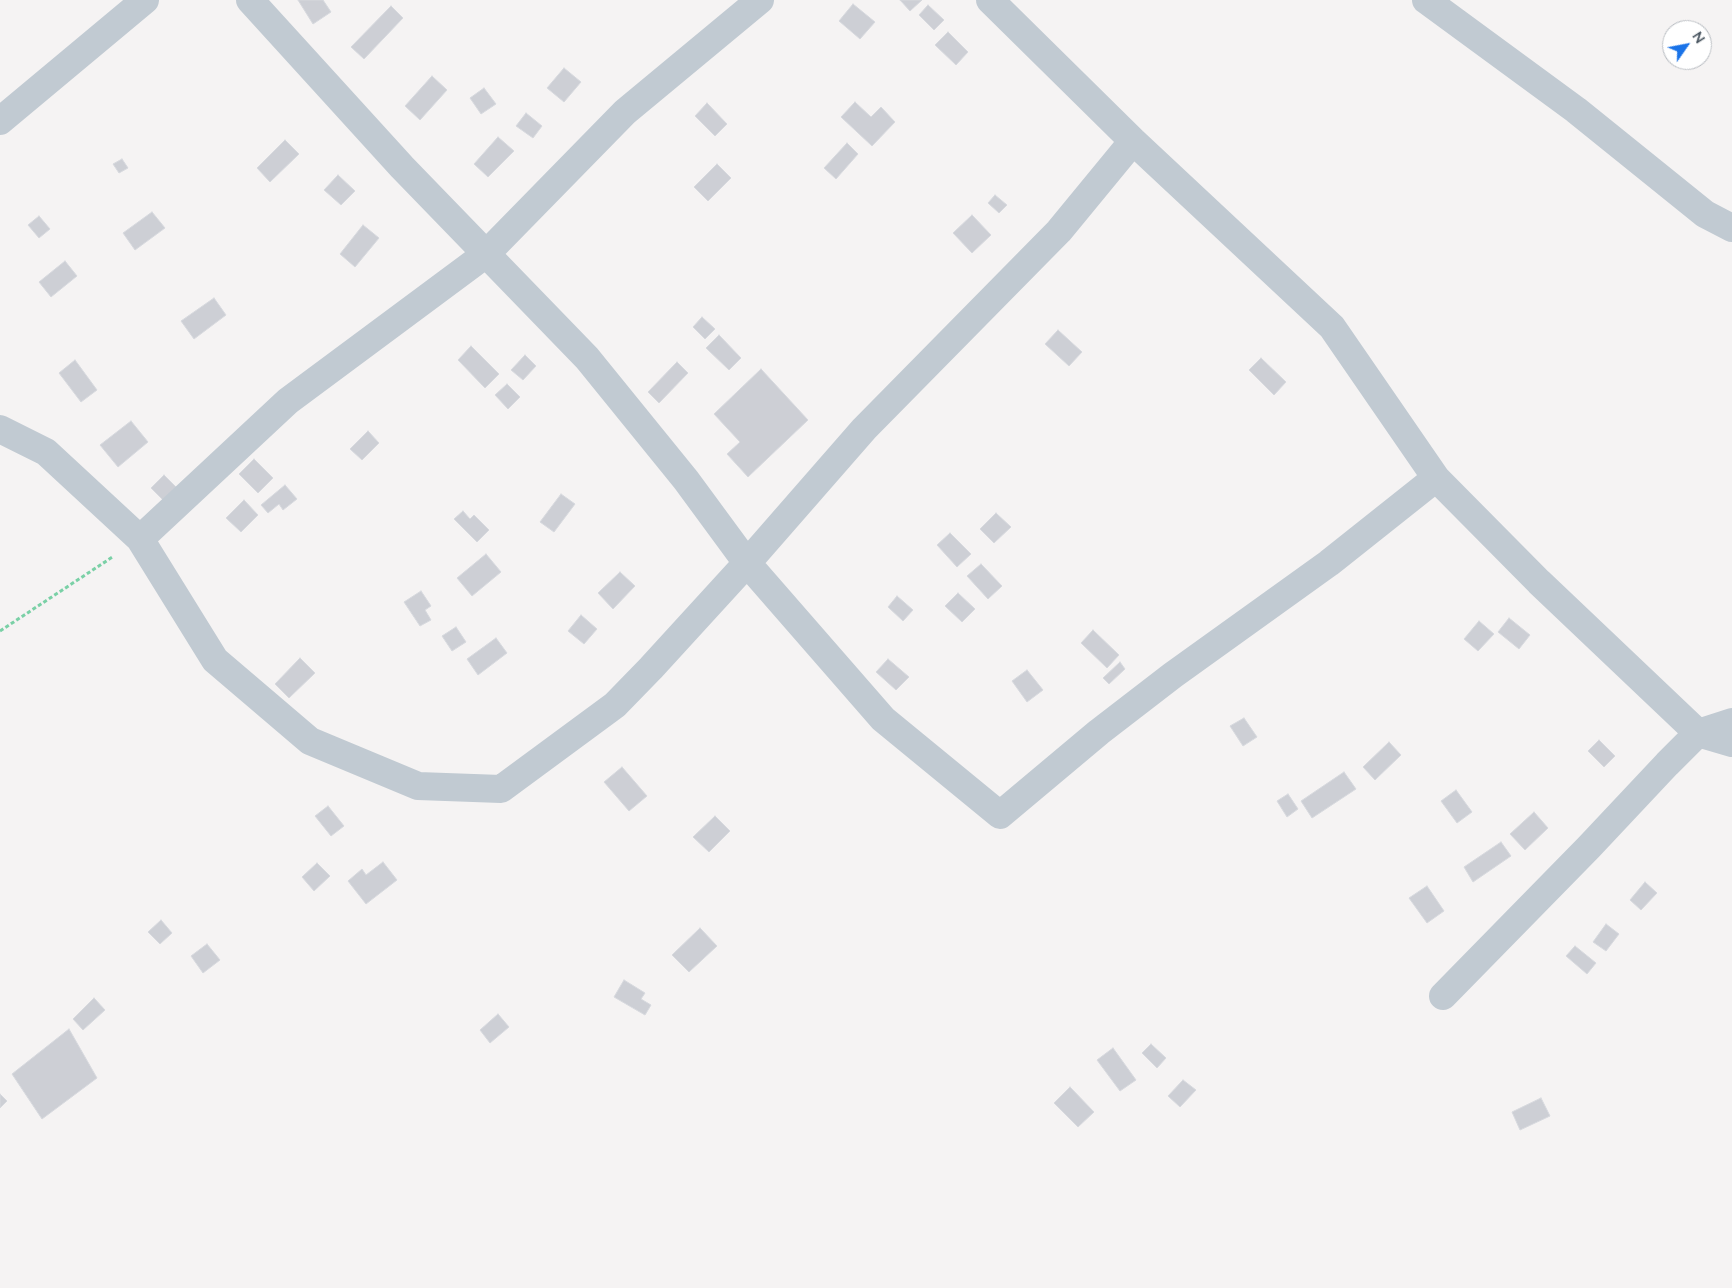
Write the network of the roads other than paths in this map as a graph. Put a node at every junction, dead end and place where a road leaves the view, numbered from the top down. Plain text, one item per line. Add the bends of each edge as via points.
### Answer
1 (145, 0) edge
2 (250, 0) edge
3 (760, 0) edge
4 (990, 0) edge
5 (1426, 0) edge
6 (0, 121) edge
7 (1133, 142) junction
8 (1732, 228) edge
9 (486, 254) junction
10 (0, 429) edge
11 (1436, 478) junction
12 (140, 539) junction
13 (747, 563) junction
14 (1732, 722) edge
15 (1698, 733) junction
16 (1732, 744) edge
17 (1442, 996) dead end

1 - 6 street
2 - 9 street
3 - 9 street via 625,112
4 - 7 street
5 - 8 street via 1576,110 1705,214
7 - 11 street via 1332,327
7 - 13 street via 1059,231 864,429
9 - 12 street via 288,402
9 - 13 street via 587,358 686,480
10 - 12 street via 46,452
11 - 13 street via 1329,563 1099,732 1000,815 883,719
11 - 15 street via 1539,582
12 - 13 street via 215,660 310,741 418,786 501,789 615,705
14 - 15 street
15 - 16 street
15 - 17 street

